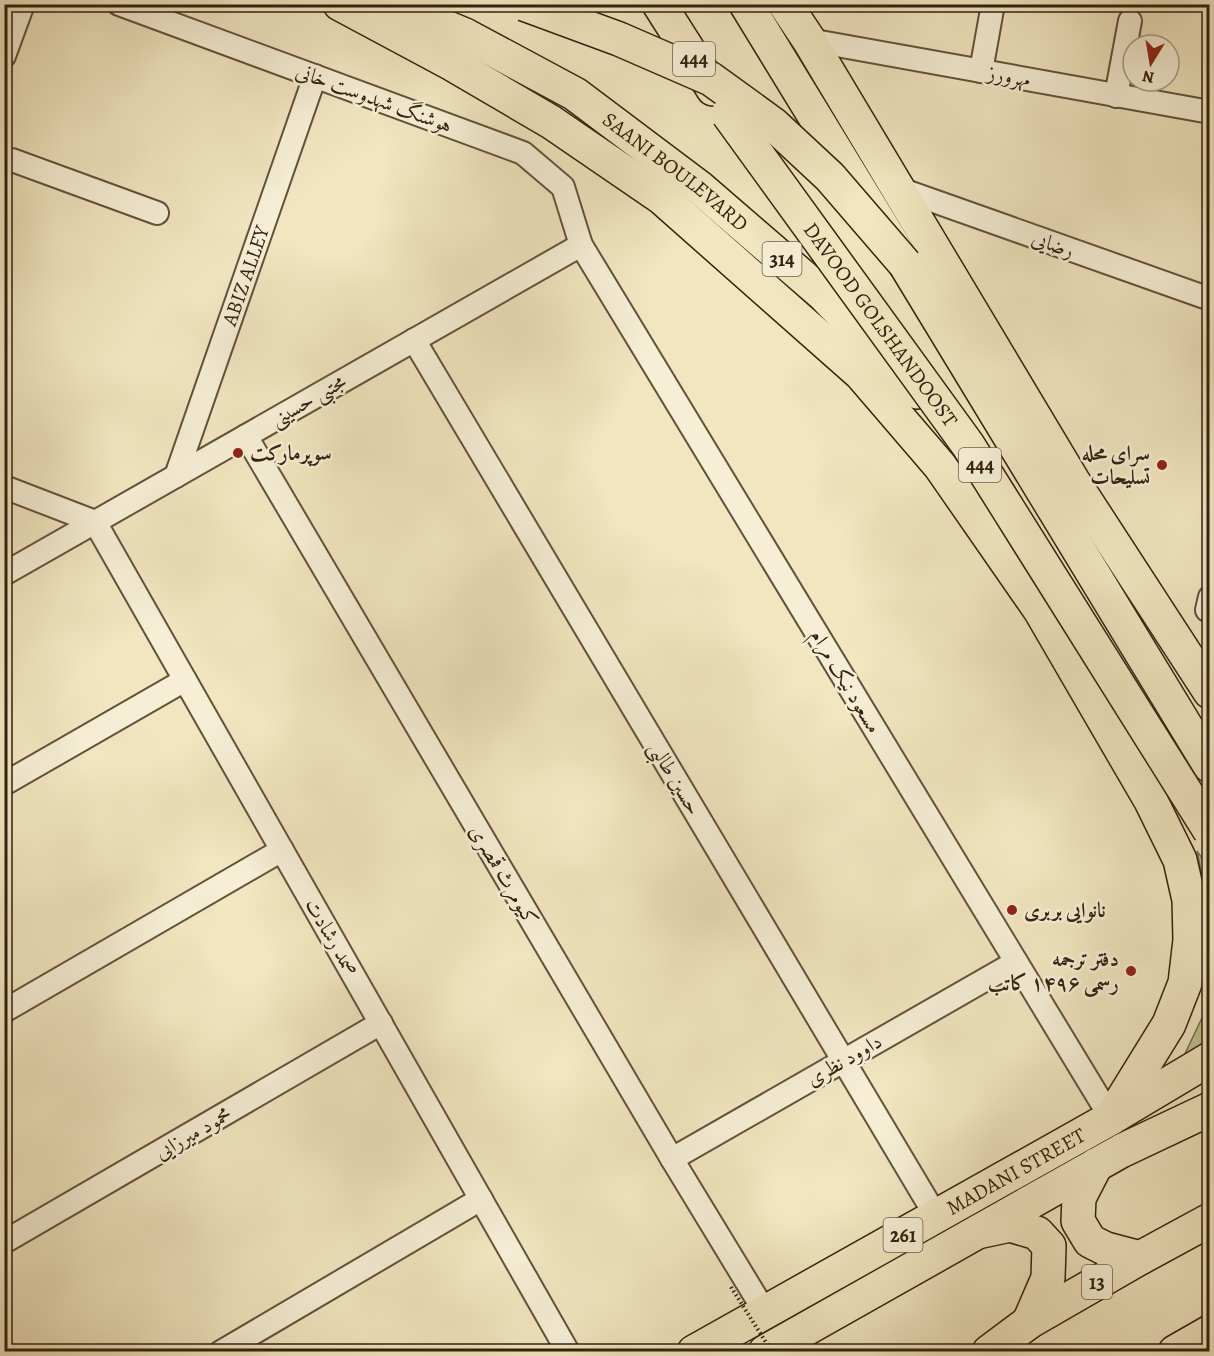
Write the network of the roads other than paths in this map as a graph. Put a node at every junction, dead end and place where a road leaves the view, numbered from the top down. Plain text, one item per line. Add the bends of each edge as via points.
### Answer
1 (24, 4) edge
2 (119, 4) edge
3 (340, 4) edge
4 (391, 4) edge
5 (524, 4) edge
6 (659, 4) edge
7 (746, 4) edge
8 (785, 4) edge
9 (993, 4) edge
10 (1130, 21) dead end
11 (809, 40) junction
12 (4, 56) edge
13 (981, 71) junction
14 (315, 76) junction
15 (1116, 96) junction
16 (1209, 112) edge
17 (7, 166) edge
18 (897, 188) junction
19 (157, 213) dead end
20 (581, 244) junction
21 (905, 264) junction
22 (1209, 299) edge
23 (414, 340) junction
24 (246, 436) junction
25 (968, 445) junction
26 (176, 476) junction
27 (4, 487) edge
28 (95, 522) junction
29 (4, 574) edge
30 (185, 680) junction
31 (1209, 692) edge
32 (1209, 766) edge
33 (4, 784) edge
34 (1151, 801) junction
35 (1209, 810) edge
36 (1209, 831) edge
37 (282, 850) junction
38 (1016, 962) junction
39 (4, 1011) edge
40 (381, 1023) junction
41 (1209, 1059) edge
42 (843, 1060) junction
43 (1209, 1109) edge
44 (1111, 1118) junction
45 (672, 1159) junction
46 (1096, 1165) junction
47 (481, 1199) junction
48 (936, 1216) junction
49 (1209, 1220) edge
50 (978, 1232) junction
51 (4, 1242) edge
52 (1140, 1258) junction
53 (765, 1312) junction
54 (1029, 1322) junction
55 (1209, 1332) edge
56 (221, 1352) edge
57 (568, 1352) edge
58 (694, 1352) edge
59 (765, 1352) edge
60 (989, 1352) edge
61 (1175, 1352) edge

1 - 12 street
2 - 14 street, هوشنگ شهدوست خانی
3 - 34 main road via 551,122 662,198 861,374 940,466 1040,610
4 - 25 main road, SAANI BOULEVARD / 314, bridge via 465,35 575,94 700,188 815,287
5 - 21 main road, bridge via 620,39 711,79 773,124 830,177
6 - 25 main road, DAVOOD GOLSHANDOOST / 444, bridge via 728,114
7 - 21 main road, DAVOOD GOLSHANDOOST / 444, bridge
8 - 11 main road
9 - 13 street
10 - 15 street
11 - 13 street, مهرورز
11 - 18 main road
13 - 15 street, مهرورز
14 - 20 street, هوشنگ شهدوست خانی via 523,153 563,187
14 - 26 street, ABIZ ALLEY
15 - 16 street, مهرورز
17 - 19 street
18 - 22 street, رضایی
18 - 31 main road via 1073,481
20 - 23 street, مجتبی حسینی
20 - 38 street, مسعود نیک مرام
21 - 32 main road, DAVOOD GOLSHANDOOST / 444
23 - 24 street, مجتبی حسینی
23 - 42 street, حسین طالبی
24 - 26 street, مجتبی حسینی
24 - 45 street, کیومرث قمصری
25 - 36 main road, DAVOOD GOLSHANDOOST / 444, bridge
26 - 28 street, مجتبی حسینی
27 - 28 street
28 - 29 street, مجتبی حسینی
28 - 30 street, صمد رشادت
30 - 33 street
30 - 37 street, صمد رشادت
34 - 35 main road via 1178,813
34 - 44 main road via 1180,860 1189,900 1185,983 1169,1024
37 - 39 street
37 - 40 street, صمد رشادت
38 - 42 street, داوود نظری
38 - 44 street, مسعود نیک مرام
40 - 47 street, صمد رشادت
40 - 51 street, محمود میرزایی
41 - 44 main road, MADANI STREET / 261
42 - 45 street, داوود نظری
42 - 48 street, حسین طالبی
43 - 46 main road, MADANI STREET / 261
44 - 48 main road, MADANI STREET / 261
45 - 53 street, کیومرث قمصری
46 - 50 main road, MADANI STREET / 261
46 - 52 main road via 1078,1198 1078,1221 1090,1241
47 - 56 street
47 - 57 street, صمد رشادت
48 - 53 main road, MADANI STREET / 261
49 - 52 main road, 13
50 - 54 main road via 1010,1226 1037,1233 1049,1246 1048,1278
50 - 59 main road, MADANI STREET / 261
52 - 54 main road, 13
53 - 58 main road, MADANI STREET / 261
54 - 60 main road, 13
55 - 61 main road

